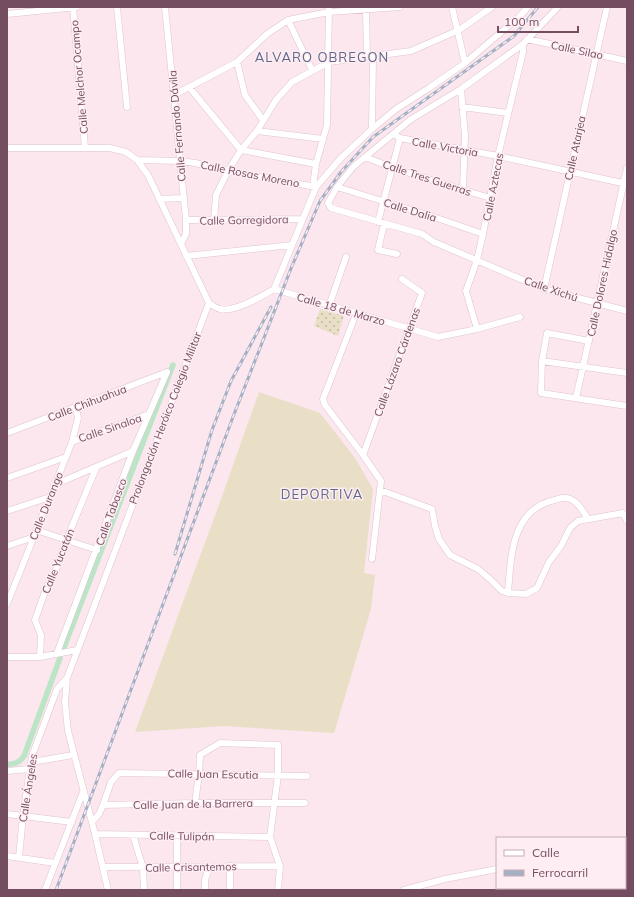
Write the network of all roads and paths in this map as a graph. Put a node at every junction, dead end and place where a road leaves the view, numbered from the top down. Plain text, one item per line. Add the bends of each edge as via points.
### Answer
1 (74, 7) edge
2 (117, 7) edge
3 (165, 7) edge
4 (400, 7) edge
5 (452, 7) edge
6 (492, 7) edge
7 (528, 7) edge
8 (558, 7) edge
9 (607, 7) edge
10 (329, 9) edge
11 (366, 10) junction
12 (7, 14) edge
13 (288, 20) junction
14 (459, 30) junction
15 (525, 42) junction
16 (596, 54) junction
17 (370, 57) junction
18 (627, 61) edge
19 (238, 62) junction
20 (328, 62) junction
21 (465, 63) junction
22 (312, 70) junction
23 (189, 87) junction
24 (461, 90) junction
25 (174, 95) junction
26 (127, 107) dead end
27 (462, 107) junction
28 (508, 113) junction
29 (263, 120) junction
30 (372, 129) junction
31 (257, 130) junction
32 (394, 134) junction
33 (400, 138) junction
34 (323, 139) junction
35 (7, 148) edge
36 (85, 148) junction
37 (242, 150) junction
38 (465, 151) junction
39 (498, 156) junction
40 (365, 157) junction
41 (137, 160) junction
42 (180, 160) junction
43 (316, 164) junction
44 (393, 168) junction
45 (627, 168) edge
46 (228, 171) junction
47 (570, 172) junction
48 (625, 184) edge
49 (314, 186) junction
50 (337, 187) junction
51 (463, 189) junction
52 (184, 198) junction
53 (490, 198) junction
54 (159, 199) junction
55 (383, 202) junction
56 (302, 219) junction
57 (186, 220) junction
58 (214, 221) junction
59 (381, 223) junction
60 (483, 234) junction
61 (181, 244) junction
62 (292, 245) junction
63 (396, 254) dead end
64 (186, 256) junction
65 (346, 257) dead end
66 (477, 260) junction
67 (402, 279) dead end
68 (274, 289) junction
69 (544, 289) junction
70 (208, 303) junction
71 (597, 304) junction
72 (329, 306) junction
73 (627, 311) edge
74 (356, 314) junction
75 (520, 317) dead end
76 (410, 328) junction
77 (476, 329) junction
78 (589, 341) junction
79 (542, 361) junction
80 (583, 367) junction
81 (167, 372) joint
82 (627, 373) edge
83 (576, 398) junction
84 (627, 406) edge
85 (76, 407) junction
86 (149, 414) junction
87 (7, 433) edge
88 (72, 442) junction
89 (132, 451) junction
90 (363, 455) junction
91 (66, 457) junction
92 (96, 468) junction
93 (7, 478) edge
94 (54, 485) junction
95 (380, 490) junction
96 (50, 497) junction
97 (7, 511) edge
98 (588, 519) junction
99 (627, 521) edge
100 (35, 533) junction
101 (66, 541) junction
102 (7, 546) edge
103 (97, 550) junction
104 (372, 560) dead end
105 (508, 593) junction
106 (7, 604) edge
107 (77, 650) junction
108 (58, 653) junction
109 (7, 656) edge
110 (40, 657) junction
111 (67, 678) junction
112 (73, 755) junction
113 (32, 762) junction
114 (30, 769) junction
115 (7, 771) edge
116 (199, 774) junction
117 (278, 775) junction
118 (307, 776) dead end
119 (83, 792) junction
120 (195, 803) junction
121 (275, 803) junction
122 (305, 803) dead end
123 (103, 805) junction
124 (7, 814) edge
125 (23, 816) junction
126 (72, 822) junction
127 (92, 822) junction
128 (95, 834) junction
129 (133, 835) junction
130 (177, 836) junction
131 (270, 836) junction
132 (7, 856) edge
133 (19, 857) junction
134 (56, 862) junction
135 (230, 866) junction
136 (280, 866) junction
137 (102, 867) junction
138 (177, 867) junction
139 (208, 867) junction
140 (143, 868) junction
141 (496, 869) edge
142 (45, 890) edge
143 (108, 890) edge
144 (144, 890) edge
145 (177, 890) edge
146 (205, 890) edge
147 (230, 890) edge
148 (278, 890) edge
149 (404, 890) edge

1 - 12 street
1 - 36 street, Calle Melchor Ocampo
2 - 26 street
3 - 25 street, Calle Fernando Dávila
4 - 11 street
5 - 14 street
6 - 14 street
7 - 21 street
8 - 15 street
9 - 16 street, Calle Atarjea
10 - 11 street
10 - 13 street
10 - 20 street
11 - 17 street
13 - 19 street via 267,34
13 - 22 street
14 - 17 street via 411,51
14 - 21 street
15 - 16 street, Calle Silao
15 - 24 street
15 - 28 street, Calle Aztecas
16 - 18 street, Calle Silao
16 - 47 street, Calle Atarjea
17 - 20 street
17 - 30 street
19 - 23 street
19 - 29 street via 245,96
20 - 22 street
20 - 34 street via 327,125
21 - 30 street via 396,109
22 - 29 street via 292,82
23 - 25 street
23 - 37 street
24 - 27 street
24 - 32 street via 410,120
25 - 42 street, Calle Fernando Dávila
27 - 28 street
27 - 38 street
28 - 39 street, Calle Aztecas
29 - 31 street
30 - 49 street
31 - 34 street
31 - 37 street
32 - 33 street, Calle Victoria
32 - 40 street
33 - 38 street, Calle Victoria
33 - 44 street
34 - 43 street
35 - 36 street
36 - 41 street via 110,148 126,152
37 - 43 street
37 - 46 street
38 - 39 street, Calle Victoria
38 - 51 street
39 - 47 street, Calle Victoria
39 - 53 street, Calle Aztecas
40 - 44 street, Calle Tres Guerras
40 - 50 street
41 - 42 street, Calle Rosas Moreno
41 - 54 street via 148,175
42 - 46 street, Calle Rosas Moreno
42 - 52 street, Calle Fernando Dávila
43 - 49 street
44 - 51 street, Calle Tres Guerras
44 - 55 street
45 - 48 street, Calle Dolores Hidalgo
46 - 49 street, Calle Rosas Moreno
46 - 58 street via 216,196
47 - 48 street, Calle Victoria
47 - 69 street, Calle Atarjea
48 - 71 street, Calle Dolores Hidalgo
49 - 56 street
50 - 55 street, Calle Dalia
50 - 59 street, Calle Xichú via 328,203 331,208
51 - 53 street, Calle Tres Guerras
52 - 54 street
52 - 57 street, Calle Fernando Dávila
53 - 60 street, Calle Aztecas
54 - 61 street
55 - 59 street
55 - 60 street, Calle Dalia
56 - 58 street, Calle Gorregidora
56 - 62 street
57 - 58 street, Calle Gorregidora
57 - 61 street, Calle Fernando Dávila via 186,234
59 - 63 street via 378,250
59 - 66 street, Calle Xichú via 422,234 434,242
60 - 66 street, Calle Aztecas
61 - 64 street
62 - 64 street
62 - 68 street
64 - 70 street
65 - 72 street
66 - 69 street, Calle Xichú
66 - 77 street, Calle Aztecas via 466,291
67 - 76 street, Calle Lázaro Cárdenas via 422,293
68 - 70 street via 235,308 221,309
68 - 72 street, Calle 18 de Marzo
69 - 71 street, Calle Xichú
70 - 107 street, Prolongación Heróico Colegio Militar
71 - 73 street, Calle Xichú
71 - 78 street, Calle Dolores Hidalgo
72 - 74 street, Calle 18 de Marzo
74 - 76 street, Calle 18 de Marzo
74 - 90 street via 323,399
75 - 77 street, Calle 18 de Marzo
76 - 77 street, Calle 18 de Marzo via 438,337
76 - 90 street, Calle Lázaro Cárdenas
78 - 79 street via 547,333
78 - 80 street, Calle Dolores Hidalgo
79 - 80 street
79 - 83 street via 541,393
80 - 82 street
80 - 83 street, Calle Dolores Hidalgo
81 - 85 street, Calle Chihuahua
81 - 86 street, Calle Tabasco
83 - 84 street
85 - 87 street, Calle Chihuahua
85 - 88 street, Calle Durango via 78,418
86 - 88 street, Calle Sinaloa
86 - 89 street, Calle Tabasco
88 - 91 street, Calle Durango
89 - 92 street
89 - 103 street, Calle Tabasco
90 - 95 street via 381,482
91 - 93 street
91 - 94 street, Calle Durango
92 - 94 street
92 - 101 street, Calle Yucatán
94 - 96 street, Calle Durango
95 - 104 street
95 - 105 street via 432,509 439,539 450,555 478,569 502,591
96 - 97 street
96 - 100 street, Calle Durango
98 - 99 street via 623,513
98 - 105 street via 578,521 570,528 549,562 537,588 526,594
98 - 105 street via 582,508 566,498 545,502 531,511 521,523 514,541
100 - 101 street
100 - 102 street
100 - 106 street, Calle Durango
101 - 103 street
101 - 110 street, Calle Yucatán via 35,620 41,635
103 - 108 street, Calle Tabasco
107 - 108 street
107 - 111 street, Prolongación Heróico Colegio Militar
108 - 110 street
109 - 110 street
111 - 112 street, Prolongación Heróico Colegio Militar via 65,702
111 - 113 street, Calle Ángeles via 57,689
112 - 113 street
112 - 119 street, Prolongación Heróico Colegio Militar
113 - 114 street, Calle Ángeles
114 - 115 street
114 - 125 street, Calle Ángeles
116 - 117 street, Calle Juan Escutia
116 - 117 street via 200,755 220,743 278,745
116 - 120 street
116 - 123 street, Calle Juan Escutia via 119,773 111,782
117 - 118 street, Calle Juan Escutia
117 - 121 street
119 - 126 street
119 - 127 street, Prolongación Heróico Colegio Militar
120 - 121 street, Calle Juan de la Barrera
120 - 123 street, Calle Juan de la Barrera
121 - 122 street, Calle Juan de la Barrera
121 - 131 street
123 - 127 street
124 - 125 street
125 - 126 street
125 - 133 street, Calle Ángeles
126 - 134 street
127 - 128 street, Prolongación Heróico Colegio Militar
128 - 129 street, Calle Tulipán
128 - 137 street, Prolongación Heróico Colegio Militar
129 - 130 street, Calle Tulipán
129 - 140 street
130 - 131 street, Calle Tulipán
130 - 138 street
131 - 136 street
132 - 133 street
133 - 134 street
134 - 142 street
135 - 136 street, Calle Crisantemos
135 - 139 street, Calle Crisantemos
135 - 147 street
136 - 148 street
137 - 140 street, Calle Crisantemos
137 - 143 street, Prolongación Heróico Colegio Militar
138 - 139 street, Calle Crisantemos
138 - 140 street, Calle Crisantemos
138 - 145 street
139 - 146 street
140 - 144 street
141 - 149 street

